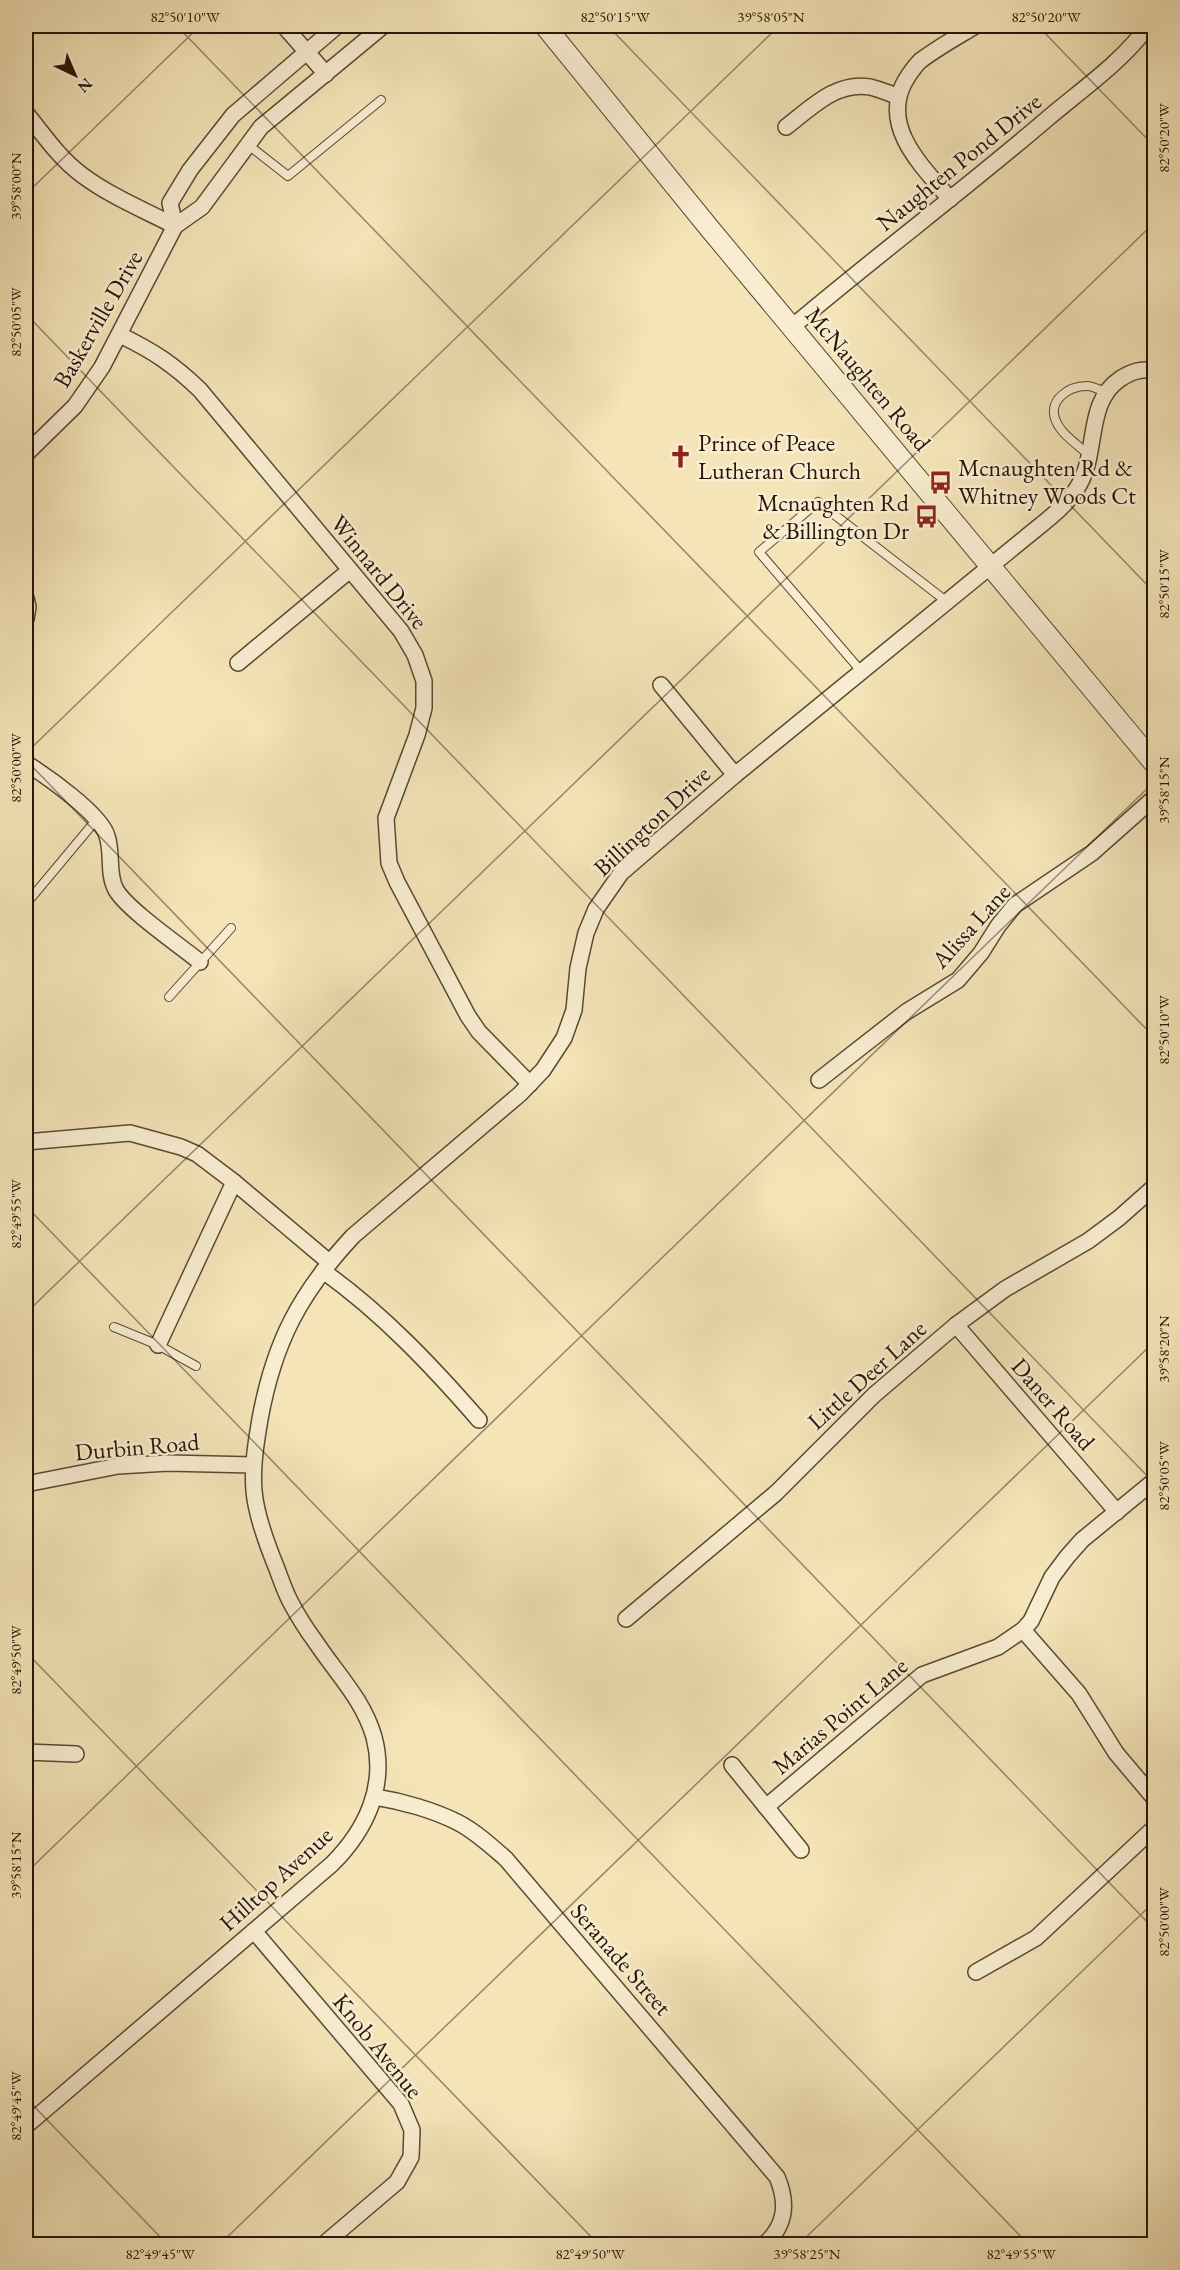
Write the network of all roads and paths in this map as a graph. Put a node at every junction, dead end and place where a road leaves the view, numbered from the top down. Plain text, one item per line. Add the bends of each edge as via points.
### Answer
1 (284, 26) edge
2 (337, 26) edge
3 (383, 26) edge
4 (545, 26) edge
5 (975, 26) edge
6 (1148, 26) edge
7 (306, 51) junction
8 (326, 74) junction
9 (897, 96) junction
10 (381, 100) dead end
11 (26, 113) edge
12 (786, 127) dead end
13 (247, 144) junction
14 (950, 199) junction
15 (175, 226) junction
16 (792, 327) junction
17 (120, 335) junction
18 (1155, 370) edge
19 (1105, 392) junction
20 (26, 454) edge
21 (1090, 456) junction
22 (990, 566) junction
23 (350, 570) junction
24 (26, 598) edge
25 (946, 601) junction
26 (26, 619) edge
27 (238, 663) dead end
28 (861, 671) junction
29 (661, 685) dead end
30 (26, 763) edge
31 (1155, 763) edge
32 (735, 775) junction
33 (1155, 798) edge
34 (97, 819) junction
35 (26, 904) edge
36 (231, 928) dead end
37 (200, 962) junction
38 (169, 997) dead end
39 (819, 1080) dead end
40 (530, 1084) junction
41 (26, 1143) edge
42 (234, 1182) junction
43 (1155, 1186) edge
44 (326, 1267) junction
45 (956, 1325) junction
46 (114, 1327) dead end
47 (158, 1345) junction
48 (196, 1366) dead end
49 (478, 1420) dead end
50 (253, 1465) junction
51 (1155, 1481) edge
52 (26, 1484) edge
53 (1117, 1512) junction
54 (626, 1619) dead end
55 (1023, 1630) junction
56 (26, 1752) edge
57 (76, 1754) dead end
58 (732, 1765) dead end
59 (375, 1797) junction
60 (1155, 1798) edge
61 (766, 1806) junction
62 (1155, 1828) edge
63 (801, 1850) dead end
64 (254, 1931) junction
65 (976, 1972) dead end
66 (26, 2126) edge
67 (324, 2244) edge
68 (765, 2244) edge

1 - 7 street
2 - 7 street
3 - 8 street, Baskerville Drive
4 - 16 street, McNaughten Road
5 - 9 street via 919,62
6 - 14 street, Naughten Pond Drive via 1104,71
7 - 8 street
7 - 15 street via 233,115 190,170 170,203
8 - 13 street, Baskerville Drive via 261,127
9 - 12 street via 870,87 841,89 825,96
9 - 14 street via 896,116 903,135 914,156
10 - 13 lane via 288,176
11 - 15 street via 57,152 81,174
13 - 15 street, Baskerville Drive via 202,207
14 - 16 street, Naughten Pond Drive
15 - 17 street, Baskerville Drive
16 - 22 street, McNaughten Road
17 - 20 street, Baskerville Drive via 75,406
17 - 23 street, Winnard Drive via 154,351 200,390
18 - 19 street via 1130,372
19 - 21 street, Billington Drive
19 - 21 lane via 1089,386 1073,388 1054,403 1057,423
21 - 22 street, Billington Drive via 1073,494
22 - 25 street, Billington Drive
22 - 31 street, McNaughten Road
23 - 27 street
23 - 40 street, Winnard Drive via 401,631 424,681 424,708 417,735 386,818 389,863 468,1016
24 - 26 street
25 - 28 street, Billington Drive
25 - 28 lane via 818,501 759,552
28 - 32 street, Billington Drive
29 - 32 street
30 - 34 street
32 - 40 street, Billington Drive via 635,860 608,890 586,933 574,1010 564,1038
33 - 39 street, Alissa Lane via 1092,854 1016,905 958,980 906,1012
34 - 35 lane
34 - 37 street via 107,833 115,888 127,903
36 - 37 lane
37 - 38 lane
40 - 44 street, Billington Drive via 386,1207
41 - 42 street via 130,1133 197,1154
42 - 44 street
42 - 47 street
43 - 45 street, Little Deer Lane via 1088,1241 1005,1289
44 - 49 street via 440,1375
44 - 50 street, Billington Drive via 278,1347 266,1388
45 - 53 street, Daner Road
45 - 54 street, Little Deer Lane via 874,1395 776,1493
46 - 47 lane
47 - 48 lane
50 - 52 street, Durbin Road via 118,1466
50 - 59 street, Hilltop Avenue via 254,1494 269,1550 290,1601 365,1713 376,1748
51 - 53 street, Marias Point Lane
53 - 55 street, Marias Point Lane via 1067,1557
55 - 60 street via 1080,1694 1116,1753
55 - 61 street, Marias Point Lane via 998,1647 922,1676
56 - 57 street
58 - 61 street, Marias Point Lane
59 - 64 street, Hilltop Avenue via 359,1833 346,1850
59 - 68 street, Seranade Street via 456,1821 506,1859 771,2169 781,2186 785,2206 779,2228
61 - 63 street, Marias Point Lane
62 - 65 street via 1036,1938
64 - 66 street, Hilltop Avenue
64 - 67 street, Knob Avenue via 401,2104 412,2130 411,2157 397,2182

